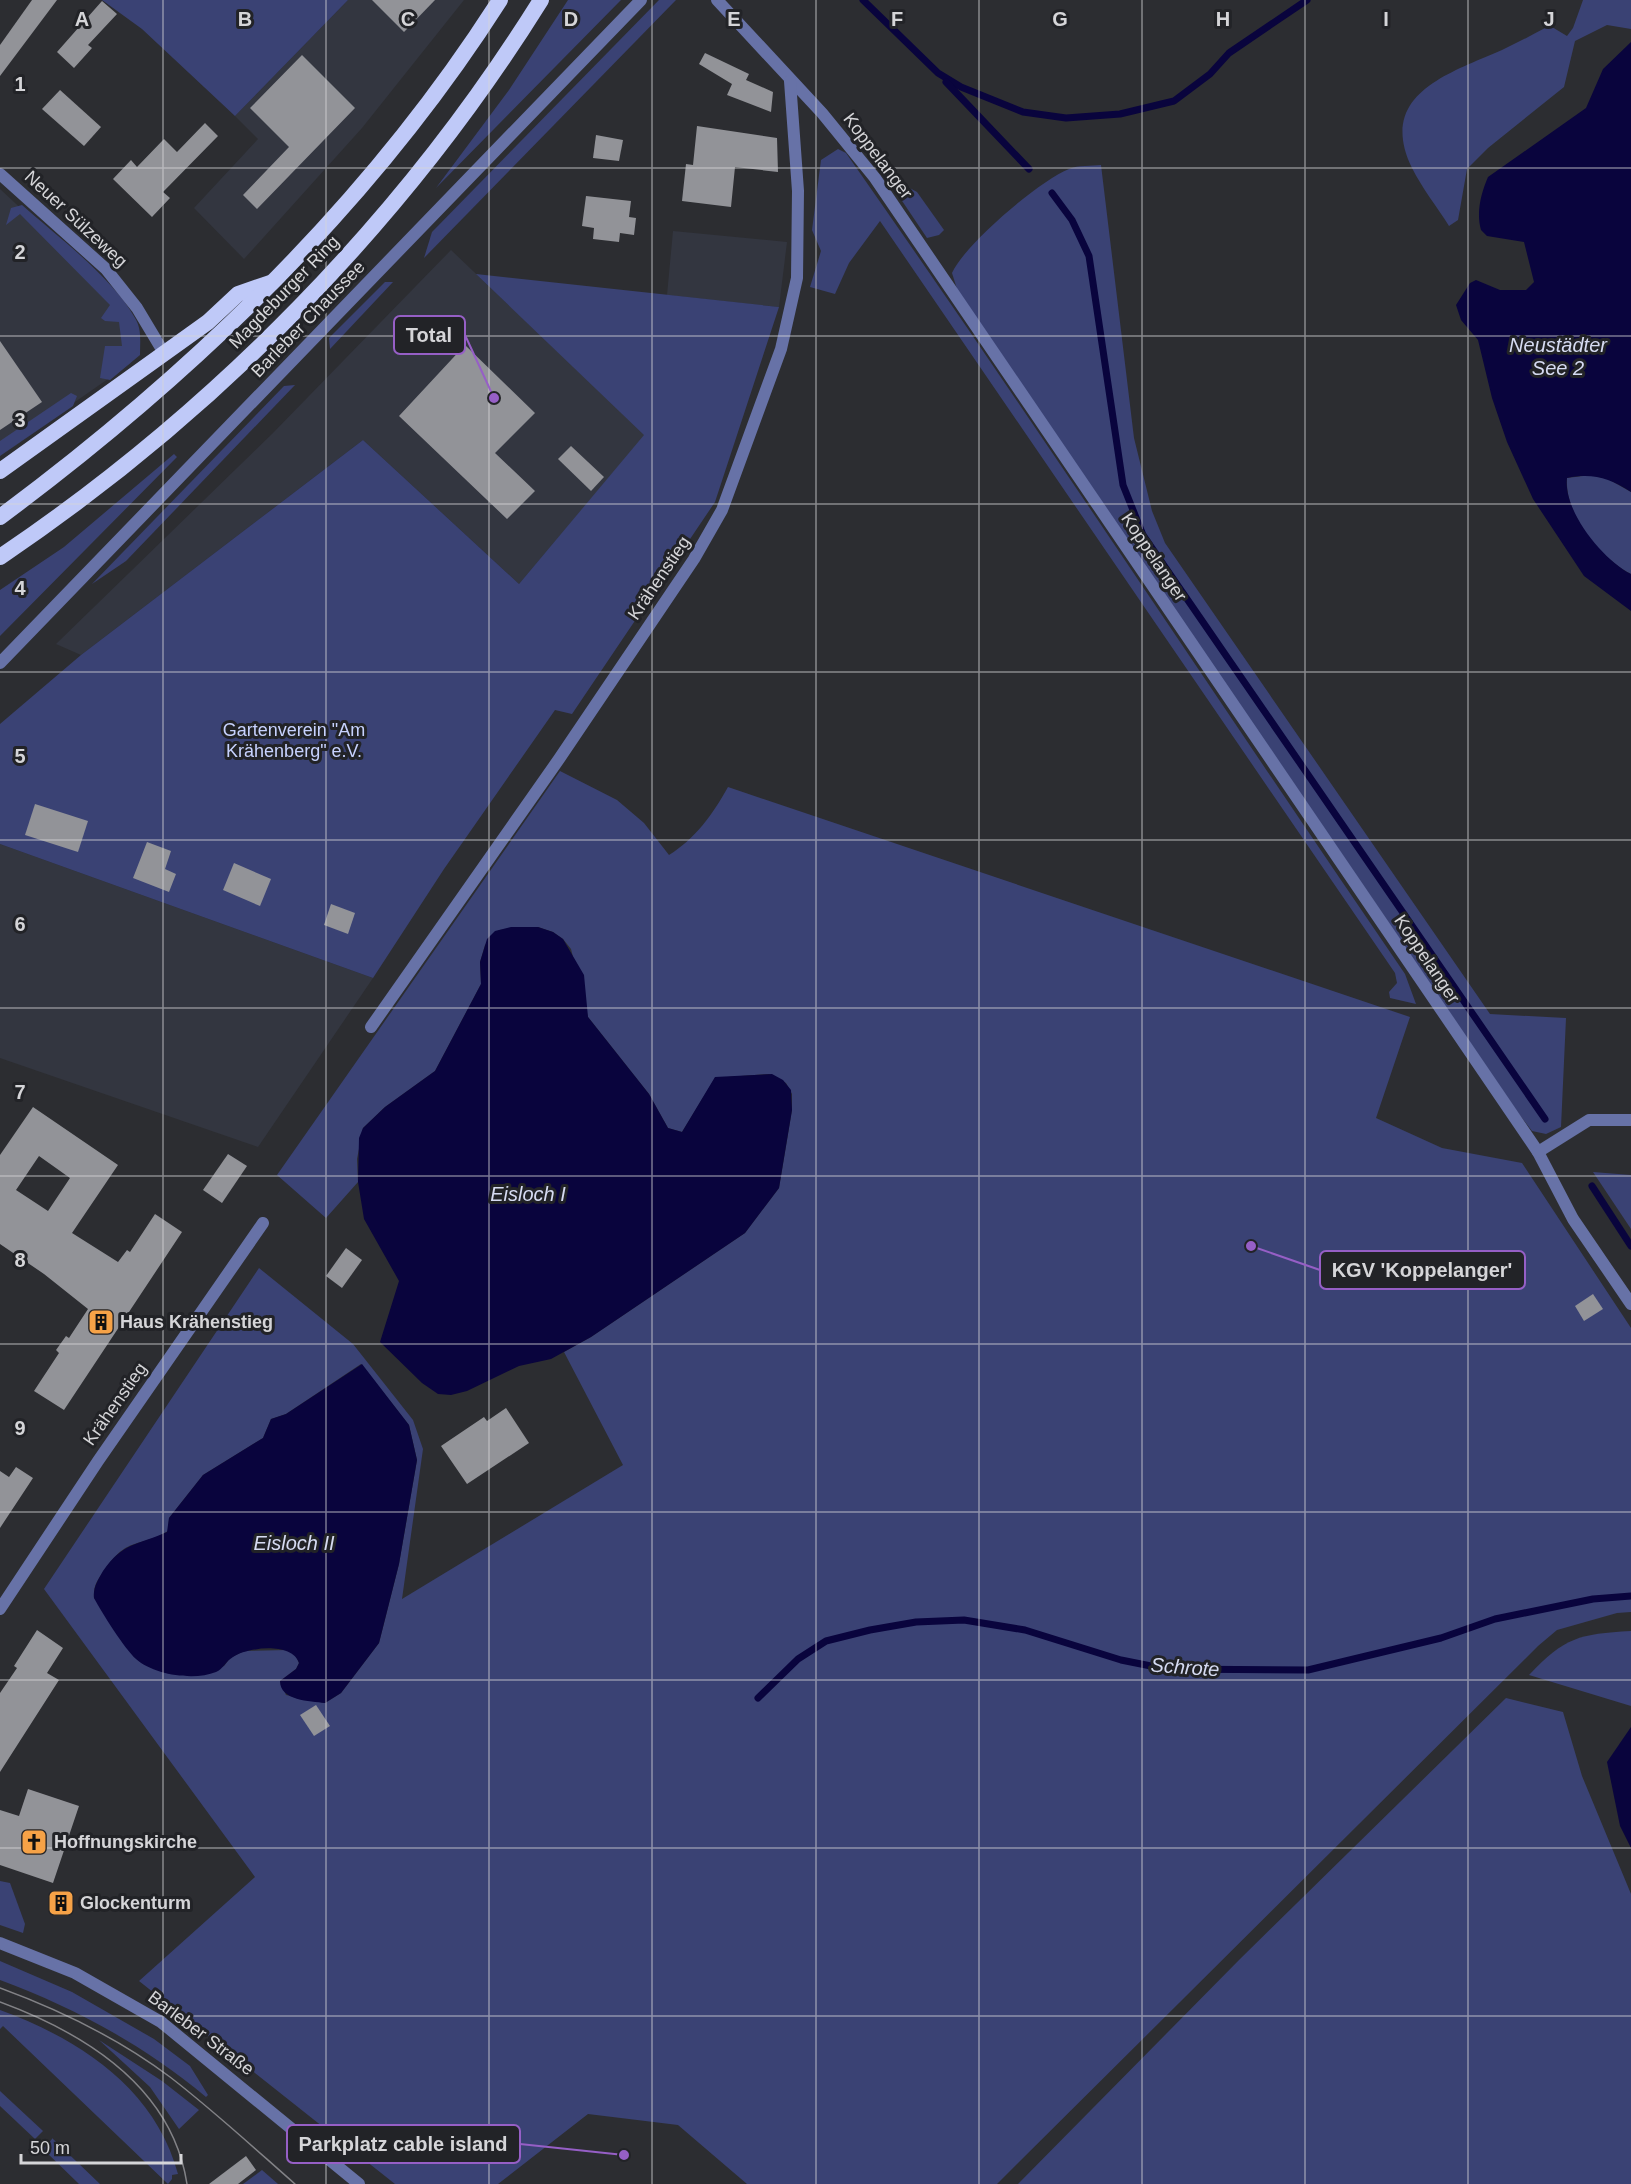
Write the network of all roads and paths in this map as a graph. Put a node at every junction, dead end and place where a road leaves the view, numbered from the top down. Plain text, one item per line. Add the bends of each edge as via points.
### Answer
1 (500, 0) edge
2 (541, 0) edge
3 (641, 0) edge
4 (717, 0) edge
5 (790, 81) junction
6 (0, 174) edge
7 (274, 282) junction
8 (164, 353) junction
9 (0, 471) edge
10 (0, 517) edge
11 (0, 557) edge
12 (0, 663) edge
13 (371, 1027) dead end
14 (1631, 1120) edge
15 (1538, 1152) junction
16 (263, 1223) dead end
17 (1631, 1304) edge
18 (0, 1609) edge
19 (0, 1944) edge
20 (359, 2184) edge

1 - 7 highway, Magdeburger Ring via 401,137
2 - 11 highway, Magdeburger Ring via 419,170 304,302 160,436
3 - 12 street, Barleber Chaussee
4 - 5 street, Koppelanger
5 - 13 street, Krähenstieg via 798,191 797,278 781,349 725,503 674,590
5 - 15 street, Koppelanger via 876,178
6 - 8 street, Neuer Sülzeweg via 110,274 137,308
7 - 8 highway via 238,294 218,314
7 - 10 highway, Magdeburger Ring via 151,399
8 - 9 highway
14 - 15 street via 1589,1120
15 - 17 street, Koppelanger via 1573,1219
16 - 18 street, Krähenstieg
19 - 20 street, Barleber Straße via 75,1973 161,2022

